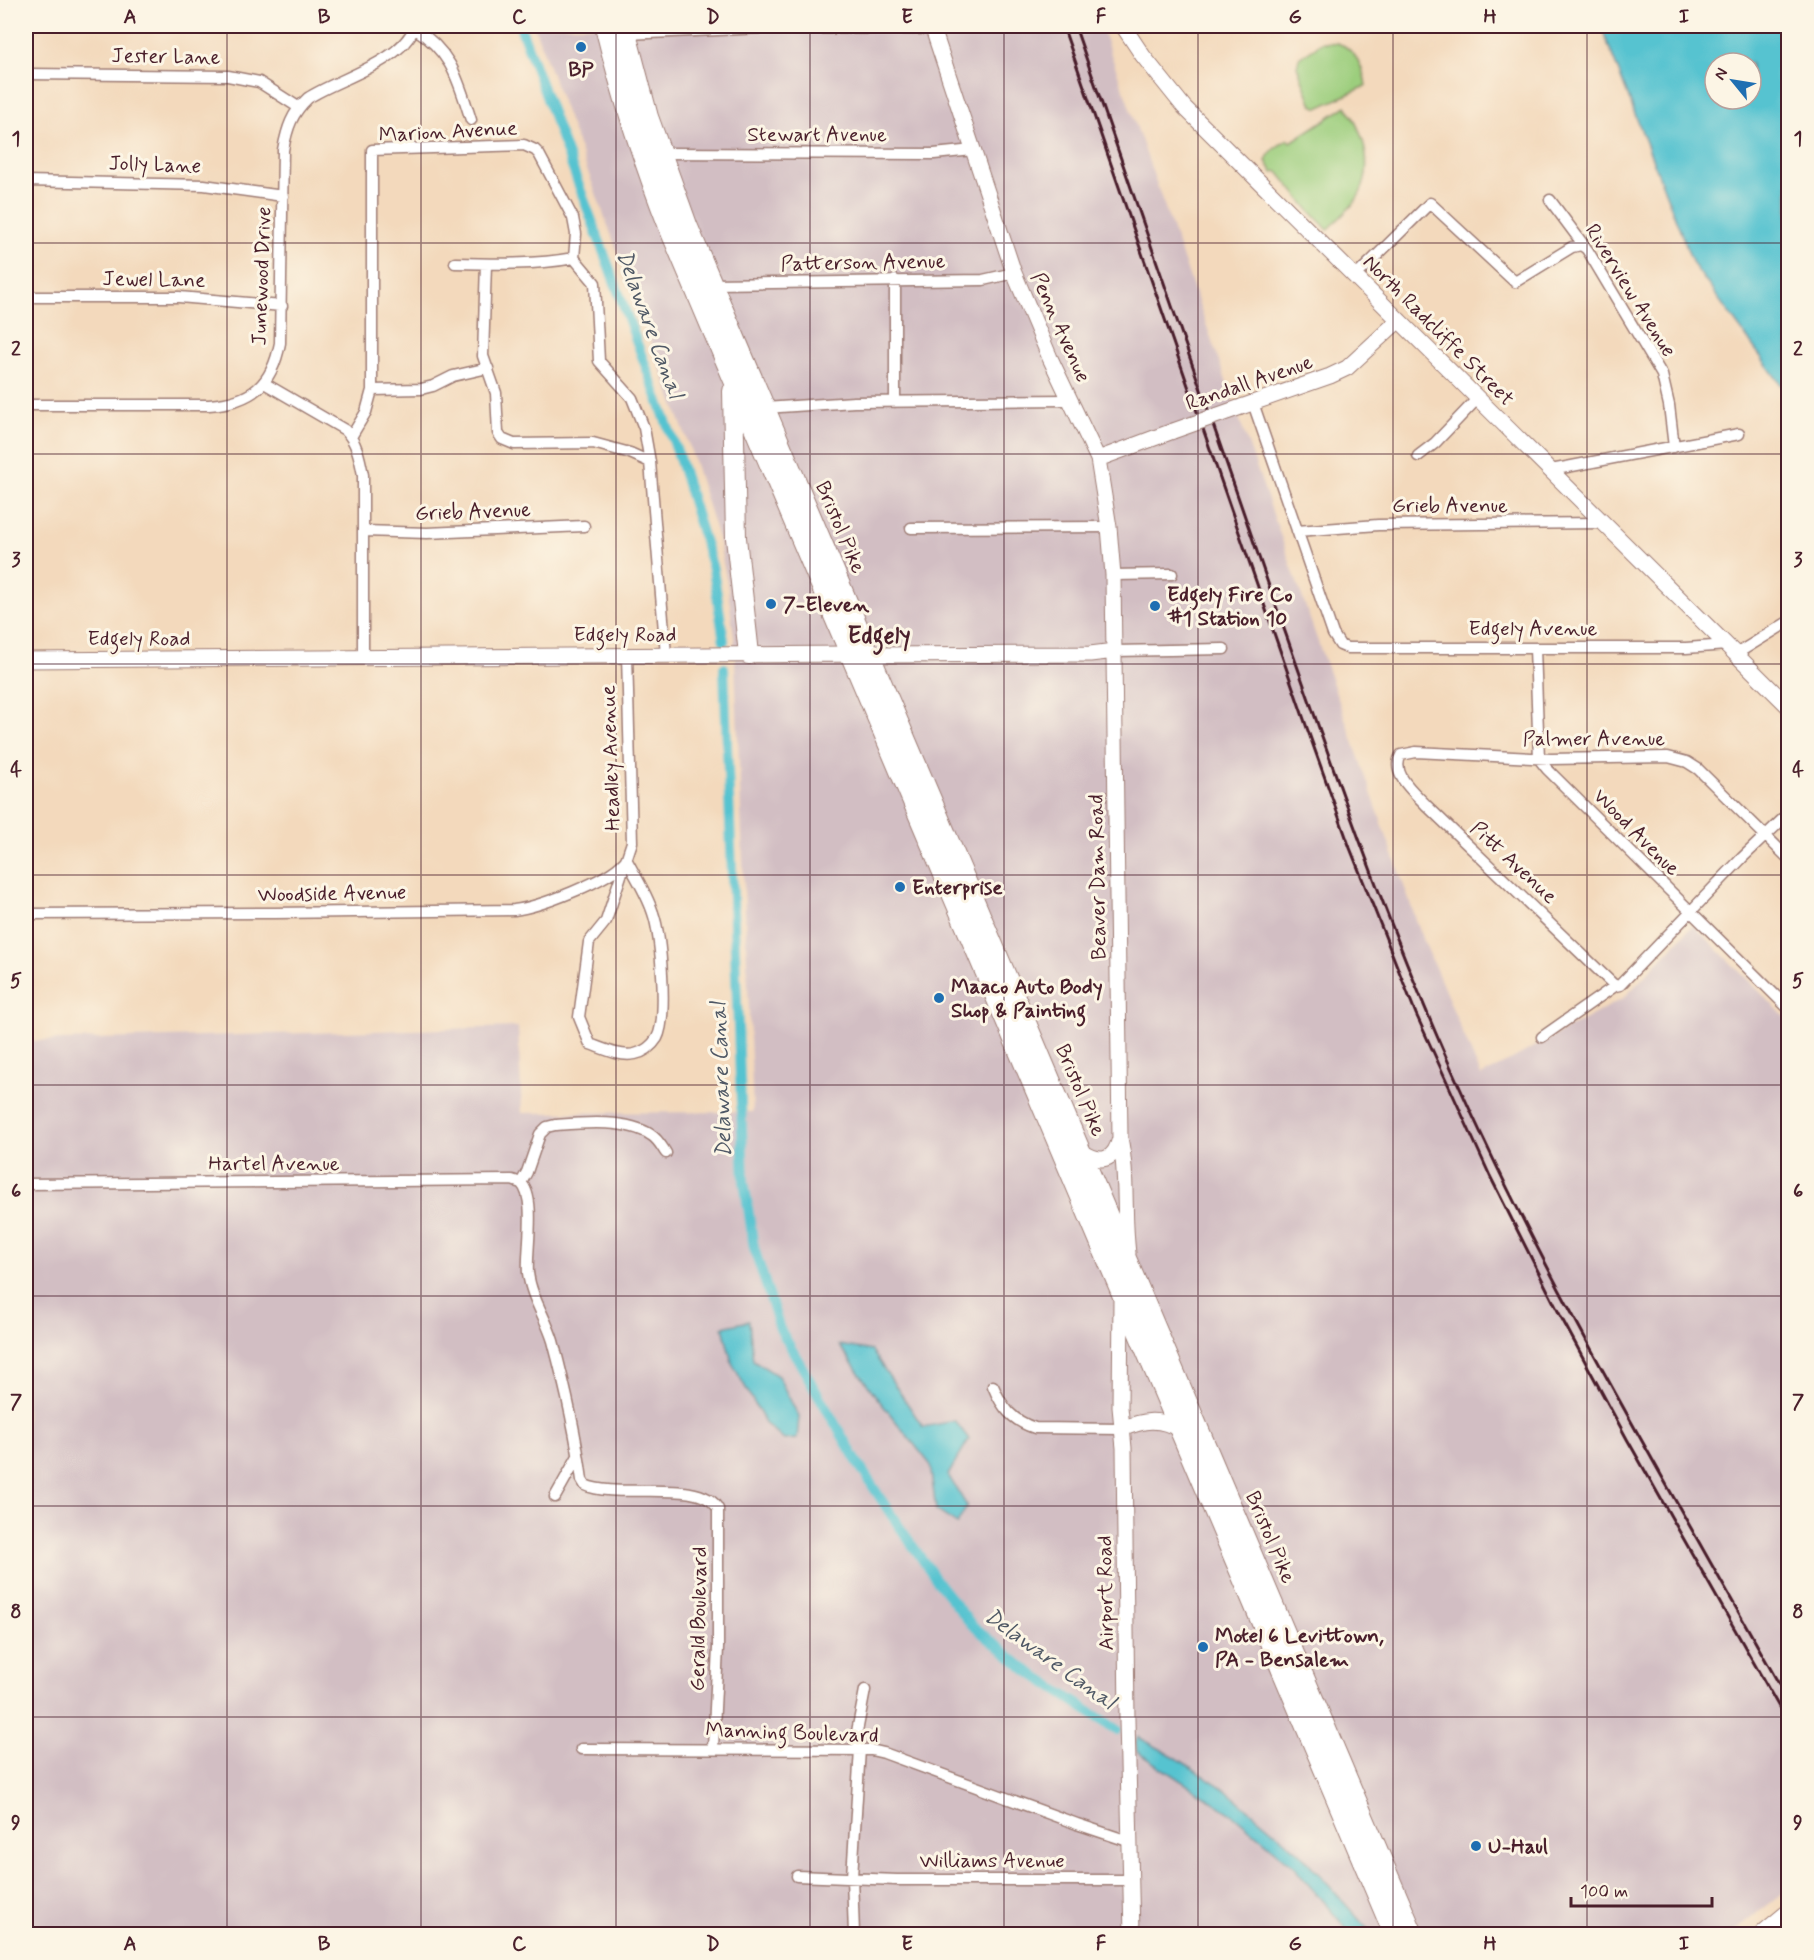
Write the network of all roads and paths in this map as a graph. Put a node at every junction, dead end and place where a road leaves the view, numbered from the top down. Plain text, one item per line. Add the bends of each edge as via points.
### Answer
1 (606, 26) edge
2 (1123, 26) edge
3 (415, 27) edge
4 (932, 27) edge
5 (625, 30) edge
6 (26, 74) edge
7 (298, 107) junction
8 (471, 120) dead end
9 (973, 150) junction
10 (660, 153) junction
11 (26, 181) edge
12 (282, 195) junction
13 (1550, 200) dead end
14 (1584, 247) junction
15 (574, 258) junction
16 (455, 263) dead end
17 (486, 264) junction
18 (1014, 273) junction
19 (1355, 277) junction
20 (895, 280) junction
21 (712, 284) junction
22 (26, 297) edge
23 (282, 306) junction
24 (1399, 320) junction
25 (488, 368) junction
26 (731, 374) junction
27 (264, 383) junction
28 (372, 390) junction
29 (1478, 398) junction
30 (1070, 400) junction
31 (895, 402) junction
32 (26, 405) edge
33 (1247, 405) junction
34 (765, 408) junction
35 (1739, 434) dead end
36 (351, 437) junction
37 (1674, 447) junction
38 (1418, 456) dead end
39 (1098, 459) junction
40 (650, 462) junction
41 (1551, 470) junction
42 (1603, 523) junction
43 (584, 526) dead end
44 (1109, 527) junction
45 (911, 528) dead end
46 (364, 531) junction
47 (1297, 531) junction
48 (1172, 574) dead end
49 (1113, 575) junction
50 (1788, 622) edge
51 (1535, 648) junction
52 (1224, 649) dead end
53 (1732, 650) junction
54 (1115, 651) junction
55 (748, 654) junction
56 (850, 654) junction
57 (627, 655) junction
58 (666, 655) junction
59 (870, 655) junction
60 (363, 658) junction
61 (26, 660) edge
62 (1788, 706) edge
63 (1399, 759) joint
64 (1539, 759) junction
65 (1788, 814) edge
66 (1766, 836) junction
67 (1788, 858) edge
68 (626, 860) junction
69 (1690, 912) junction
70 (26, 914) edge
71 (1615, 986) junction
72 (1788, 1008) edge
73 (1542, 1037) dead end
74 (1120, 1138) junction
75 (1081, 1151) junction
76 (666, 1153) dead end
77 (521, 1183) junction
78 (26, 1184) edge
79 (1130, 1268) junction
80 (1120, 1288) junction
81 (993, 1386) dead end
82 (1122, 1429) junction
83 (1180, 1430) junction
84 (578, 1456) junction
85 (555, 1497) dead end
86 (865, 1690) dead end
87 (712, 1748) junction
88 (581, 1749) dead end
89 (860, 1749) junction
90 (1131, 1842) junction
91 (797, 1876) dead end
92 (852, 1877) junction
93 (1131, 1880) junction
94 (1788, 1915) edge
95 (1788, 1931) edge
96 (855, 1935) edge
97 (1132, 1935) edge
98 (1394, 1935) edge
99 (1413, 1935) edge
100 (1765, 1935) edge
101 (1785, 1935) edge

1 - 26 highway, Bristol Pike via 631,122 656,196
2 - 19 street, North Radcliffe Street via 1184,107
3 - 7 street, Junewood Drive via 407,40 386,57 316,92
3 - 8 street via 448,58
4 - 5 street
4 - 9 street, Penn Avenue
5 - 10 highway, Bristol Pike
6 - 7 street, Jester Lane via 228,76 259,82
7 - 12 street, Junewood Drive via 286,130
9 - 10 street, Stewart Avenue via 934,154
9 - 18 street, Penn Avenue
10 - 21 highway, Bristol Pike
11 - 12 street, Jolly Lane via 204,185
12 - 23 street, Junewood Drive
13 - 14 street, Riverview Avenue
14 - 19 street via 1572,247 1515,282 1430,203
14 - 37 street, Riverview Avenue via 1662,375
15 - 17 street
15 - 28 street, Marion Avenue via 573,219 535,150 524,145 372,150
15 - 40 street via 595,283 599,361 633,398
16 - 17 street
17 - 25 street via 483,356
18 - 20 street, Patterson Avenue via 983,280
18 - 30 street, Penn Avenue
19 - 24 street, North Radcliffe Street
20 - 21 street, Patterson Avenue
20 - 31 street
21 - 34 highway, Bristol Pike
22 - 23 street, Jewel Lane via 179,297
23 - 27 street, Junewood Drive via 277,358
24 - 29 street, North Radcliffe Street
24 - 33 street, Randall Avenue via 1347,368
25 - 28 street via 420,389
25 - 40 street via 496,393 498,433 508,442 593,443
26 - 55 highway via 736,538
26 - 56 highway, Bristol Pike
27 - 32 street via 247,397 221,404
27 - 36 street
28 - 36 street, Marion Avenue via 366,412
29 - 38 street
29 - 41 street, North Radcliffe Street
30 - 31 street
30 - 39 street, Penn Avenue
31 - 34 street
33 - 39 street, Randall Avenue, bridge
33 - 47 street
34 - 59 highway, Bristol Pike
35 - 37 street
36 - 46 street via 363,475
37 - 41 street
39 - 44 street, Penn Avenue
40 - 58 street
41 - 42 street, North Radcliffe Street
42 - 47 street, Grieb Avenue via 1378,525
42 - 53 street, North Radcliffe Street
43 - 46 street, Grieb Avenue via 427,533
44 - 45 street
44 - 49 street, Penn Avenue
46 - 60 street
47 - 51 street, Edgely Avenue via 1340,645
48 - 49 street
49 - 54 street, Penn Avenue
50 - 53 street, Edgely Avenue
51 - 53 street, Edgely Avenue
51 - 64 street
52 - 54 street, Edgely Road
53 - 62 street, North Radcliffe Street
54 - 59 street, Edgely Road
54 - 74 street, Beaver Dam Road
55 - 56 street, Edgely Road
55 - 58 street, Edgely Road
56 - 59 street, Edgely Road
56 - 80 highway, Bristol Pike
57 - 58 street, Edgely Road
57 - 60 street, Edgely Road
57 - 68 street, Headley Avenue via 632,842
59 - 75 highway, Bristol Pike
60 - 61 street, Edgely Road
63 - 64 street, Palmer Avenue via 1405,753 1416,752
63 - 71 street, Pitt Avenue via 1400,774 1426,805
64 - 66 street, Palmer Avenue via 1676,758 1698,769
64 - 69 street, Wood Avenue
65 - 66 street
66 - 67 street, Palmer Avenue
66 - 69 street
68 - 68 street, Headley Avenue via 656,922 662,999 657,1038 645,1050 630,1054 590,1044 579,1017 589,942 606,921
68 - 70 street, Woodside Avenue via 612,873 528,909
69 - 71 street
69 - 72 street, Wood Avenue
71 - 73 street
74 - 75 street via 1108,1158 1092,1158
74 - 79 street, Beaver Dam Road
75 - 79 highway, Bristol Pike
76 - 77 street via 656,1139 634,1128 555,1125 540,1134
77 - 78 street, Hartel Avenue via 458,1180
77 - 84 street via 528,1194 531,1289 553,1341
79 - 99 highway, Bristol Pike
80 - 82 street, Airport Road
80 - 83 highway, Bristol Pike
81 - 82 street via 1007,1412 1024,1425 1047,1430
82 - 83 street via 1155,1420
82 - 90 street, Airport Road
83 - 98 highway, Bristol Pike
84 - 85 street
84 - 87 street, Gerald Boulevard via 582,1480 589,1486 618,1491 686,1492 704,1496 718,1509 718,1659
86 - 89 street via 856,1737
87 - 88 street, Manning Boulevard
87 - 89 street, Manning Boulevard
89 - 90 street, Manning Boulevard via 884,1753
89 - 92 street
90 - 93 street, Airport Road
91 - 92 street, Williams Avenue
92 - 93 street, Williams Avenue
92 - 96 street
93 - 97 street, Airport Road
94 - 100 highway
95 - 101 highway

